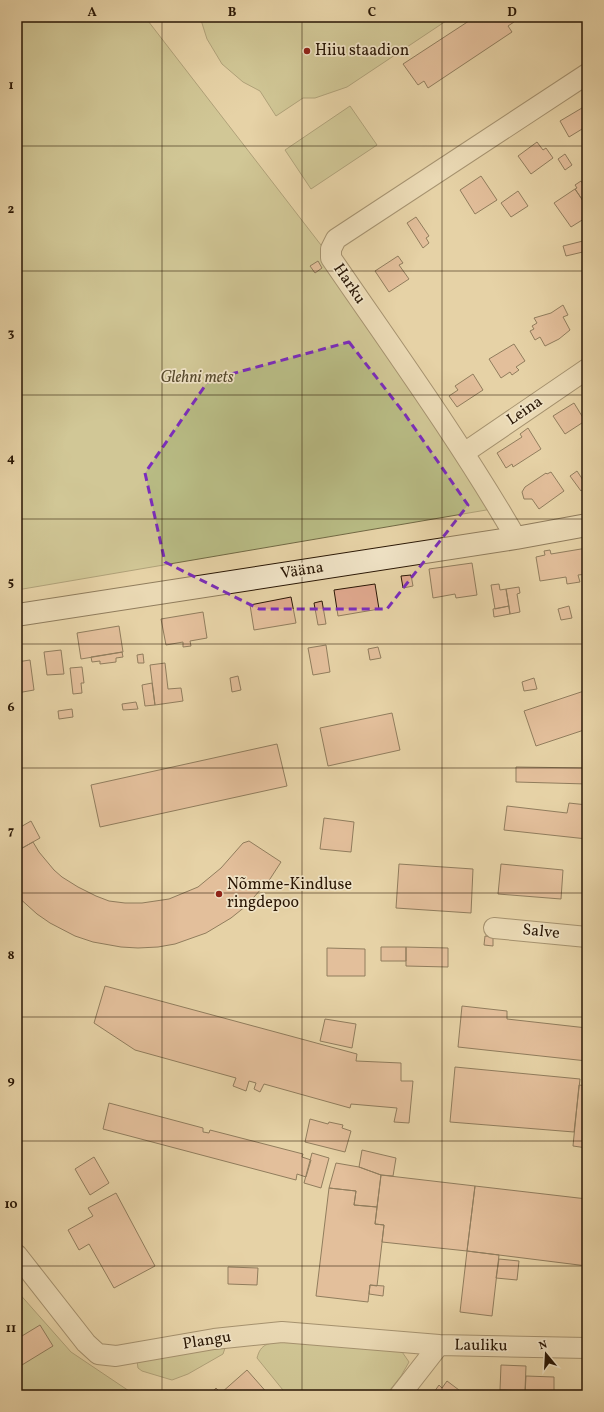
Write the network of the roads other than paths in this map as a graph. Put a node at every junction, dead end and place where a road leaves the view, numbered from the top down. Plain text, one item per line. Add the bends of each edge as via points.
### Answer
1 (587, 74) edge
2 (587, 369) edge
3 (464, 453) junction
4 (587, 525) edge
5 (516, 538) junction
6 (17, 615) edge
7 (494, 928) dead end
8 (587, 937) edge
9 (18, 1258) edge
10 (439, 1345) junction
11 (587, 1348) edge
12 (400, 1395) edge

1 - 3 street, Harku via 336,239 331,249 331,258
2 - 3 street, Leina
3 - 5 street, Harku
4 - 5 street, Vääna
5 - 6 street, Vääna
7 - 8 street, Salve
9 - 10 street, Plangu via 86,1343 98,1354 116,1356 214,1339 282,1332
10 - 11 street, Lauliku
10 - 12 street, Lauliku

